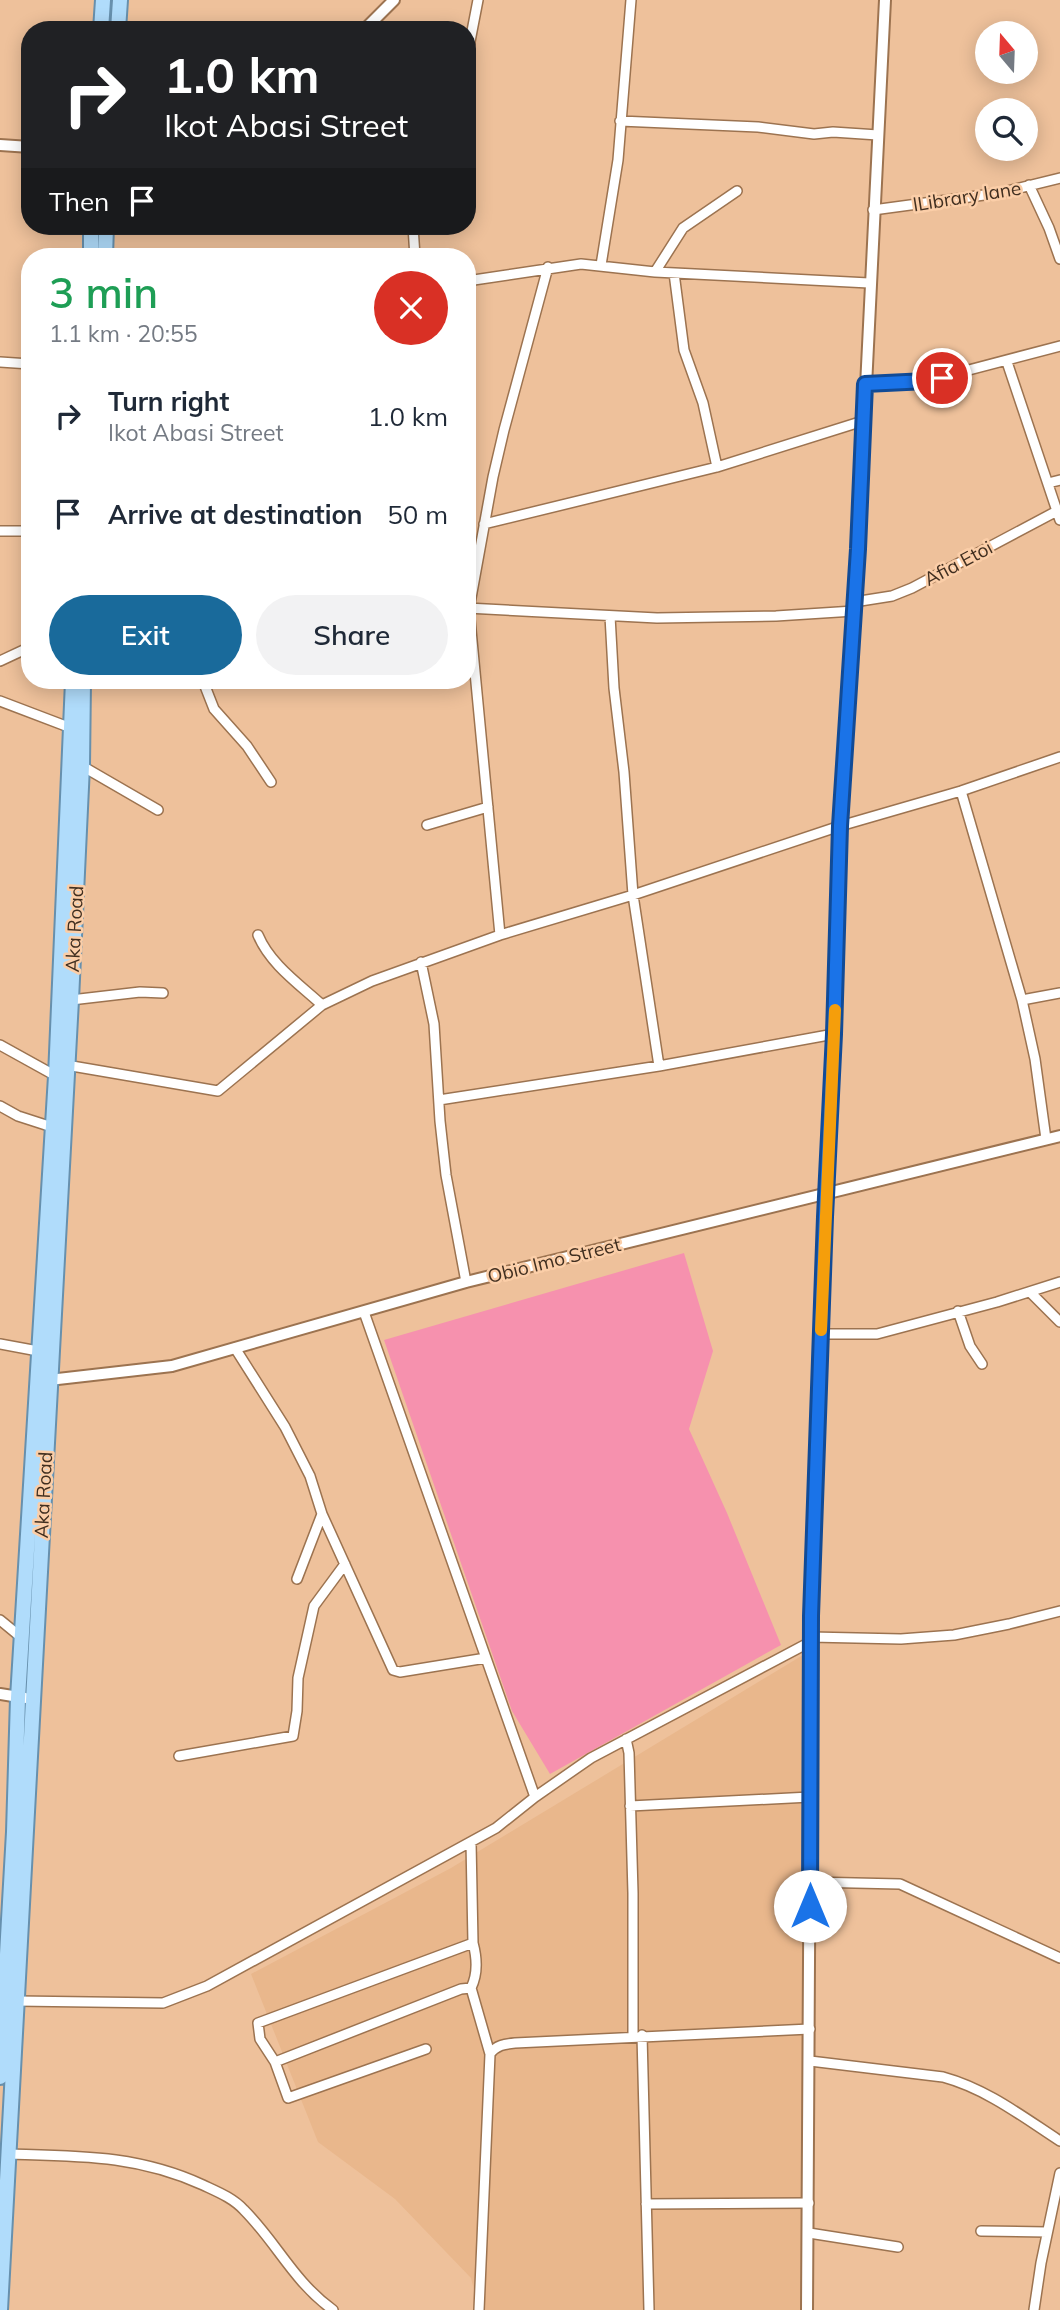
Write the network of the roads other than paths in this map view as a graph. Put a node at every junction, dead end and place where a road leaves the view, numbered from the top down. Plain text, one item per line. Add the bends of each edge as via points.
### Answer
1 (103, 0) edge
2 (120, 0) edge
3 (394, 0) edge
4 (478, 0) edge
5 (631, 0) edge
6 (885, 0) edge
7 (102, 21) edge
8 (119, 21) edge
9 (373, 21) edge
10 (474, 21) edge
11 (620, 121) junction
12 (878, 135) junction
13 (0, 145) edge
14 (21, 146) edge
15 (1060, 178) edge
16 (1029, 186) junction
17 (737, 191) dead end
18 (873, 210) junction
19 (1060, 259) edge
20 (601, 265) junction
21 (548, 268) junction
22 (655, 272) junction
23 (674, 273) junction
24 (476, 280) edge
25 (869, 283) junction
26 (1060, 346) edge
27 (0, 362) edge
28 (1007, 362) junction
29 (21, 363) edge
30 (865, 384) junction
31 (863, 421) junction
32 (717, 467) junction
33 (1060, 480) edge
34 (1048, 483) junction
35 (1059, 515) edge
36 (484, 524) junction
37 (0, 531) edge
38 (21, 531) edge
39 (476, 566) edge
40 (854, 607) junction
41 (476, 609) edge
42 (610, 616) junction
43 (21, 652) edge
44 (0, 662) edge
45 (476, 688) edge
46 (73, 689) edge
47 (83, 689) edge
48 (206, 689) edge
49 (0, 701) edge
50 (71, 728) junction
51 (1060, 757) edge
52 (82, 766) junction
53 (271, 782) dead end
54 (961, 791) junction
55 (488, 807) junction
56 (158, 810) dead end
57 (427, 825) dead end
58 (840, 826) junction
59 (633, 895) junction
60 (258, 935) dead end
61 (500, 935) junction
62 (421, 962) junction
63 (163, 993) dead end
64 (1060, 993) edge
65 (71, 1000) junction
66 (1022, 1000) junction
67 (322, 1005) junction
68 (834, 1034) junction
69 (0, 1045) edge
70 (659, 1066) junction
71 (61, 1070) junction
72 (439, 1100) junction
73 (0, 1106) edge
74 (52, 1127) junction
75 (1060, 1136) edge
76 (1046, 1139) junction
77 (826, 1194) junction
78 (466, 1282) junction
79 (1060, 1282) edge
80 (1030, 1292) junction
81 (958, 1311) junction
82 (364, 1312) junction
83 (1060, 1322) edge
84 (821, 1334) junction
85 (0, 1344) edge
86 (235, 1348) junction
87 (38, 1351) junction
88 (982, 1364) dead end
89 (49, 1380) junction
90 (323, 1514) junction
91 (345, 1564) junction
92 (297, 1579) dead end
93 (1060, 1611) edge
94 (0, 1619) edge
95 (811, 1637) junction
96 (22, 1638) junction
97 (486, 1658) junction
98 (0, 1694) edge
99 (25, 1698) junction
100 (626, 1739) junction
101 (179, 1756) dead end
102 (535, 1797) junction
103 (810, 1797) junction
104 (630, 1806) junction
105 (471, 1842) junction
106 (810, 1882) junction
107 (473, 1943) junction
108 (1060, 1958) edge
109 (471, 1988) junction
110 (17, 2001) junction
111 (810, 2029) junction
112 (638, 2036) junction
113 (426, 2049) dead end
114 (1, 2050) edge
115 (490, 2054) junction
116 (810, 2061) junction
117 (275, 2062) junction
118 (0, 2077) edge
119 (1060, 2141) edge
120 (9, 2154) junction
121 (1060, 2174) edge
122 (810, 2203) junction
123 (646, 2204) junction
124 (981, 2231) dead end
125 (1047, 2232) junction
126 (809, 2233) junction
127 (898, 2247) dead end
128 (0, 2310) edge
129 (333, 2310) edge
130 (479, 2310) edge
131 (649, 2310) edge
132 (807, 2310) edge
133 (1034, 2310) edge

1 - 7 main road
2 - 8 main road
3 - 9 street
4 - 10 street
5 - 11 street
6 - 12 street
11 - 12 street
11 - 20 street
12 - 18 street
13 - 14 street
15 - 16 street, lLibrary lane
16 - 18 street, lLibrary lane
16 - 19 street
17 - 22 street via 683,228
18 - 25 street
20 - 21 street
20 - 22 street
21 - 24 street
21 - 36 street
22 - 23 street
23 - 25 street
23 - 32 street via 684,350 703,403
25 - 30 street
26 - 28 street
27 - 29 street
28 - 30 street via 927,381
28 - 34 street
30 - 31 street
31 - 32 street
31 - 40 street
32 - 36 street
33 - 34 street
34 - 35 street
35 - 40 street, Afia Etoi via 892,596
36 - 39 street
37 - 38 street
40 - 42 street, Afia Etoi via 750,616
40 - 58 street
41 - 42 street, Afia Etoi
42 - 59 street
43 - 44 street
45 - 55 street
46 - 50 main road, Aka Road
47 - 52 main road, Aka Road
48 - 53 street via 214,709
49 - 50 street
50 - 71 main road, Aka Road
51 - 54 street
52 - 56 street
52 - 65 main road, Aka Road
54 - 58 street
54 - 66 street
55 - 57 street
55 - 61 street
58 - 59 street
58 - 68 street
59 - 61 street
59 - 70 street
60 - 67 street via 273,959
61 - 62 street
62 - 67 street
62 - 72 street via 434,1024
63 - 65 street
64 - 66 street
65 - 71 main road, Aka Road
66 - 76 street
67 - 71 street via 218,1091
68 - 70 street
68 - 77 street
69 - 71 street
70 - 72 street
71 - 74 main road, Aka Road
71 - 89 main road, Aka Road
72 - 78 street via 446,1175
73 - 74 street
74 - 87 main road, Aka Road
75 - 76 street, Obio Imo Street
76 - 77 street, Obio Imo Street
77 - 78 street, Obio Imo Street
77 - 84 street
78 - 82 street, Obio Imo Street
79 - 80 street
80 - 81 street
80 - 83 street
81 - 84 street via 877,1334
81 - 88 street via 970,1346
82 - 86 street, Obio Imo Street
82 - 97 street
84 - 95 street
85 - 87 street
86 - 89 street, Obio Imo Street via 172,1366
86 - 90 street via 285,1427
87 - 96 main road, Aka Road
89 - 99 main road, Aka Road
90 - 91 street
90 - 92 street
91 - 97 street via 393,1670
91 - 101 street via 314,1606 298,1678 293,1735
93 - 95 street via 954,1635
94 - 96 street
95 - 100 street via 811,1641
95 - 103 street
96 - 99 main road, Aka Road
97 - 102 street
98 - 99 street
99 - 110 main road, Aka Road
99 - 114 main road, Aka Road
100 - 102 street
100 - 104 street
102 - 105 street
103 - 104 street
103 - 106 street
104 - 112 street
105 - 107 street
105 - 110 street via 180,1998 163,2003
106 - 108 street via 900,1884
106 - 111 street
107 - 109 street via 477,1955
107 - 117 street via 258,2023 260,2039
109 - 115 street
109 - 117 street
110 - 120 main road, Aka Road
111 - 112 street
111 - 116 street
112 - 115 street via 515,2043 501,2045
112 - 123 street
113 - 117 street via 288,2098
114 - 118 main road, Aka Road
115 - 130 street
116 - 119 street via 964,2083
116 - 122 street
120 - 128 main road, Aka Road
120 - 129 street via 101,2156 180,2175 227,2196 255,2222 298,2280
121 - 125 street
122 - 123 street
122 - 126 street
123 - 131 street
124 - 125 street
125 - 133 street
126 - 127 street
126 - 132 street

